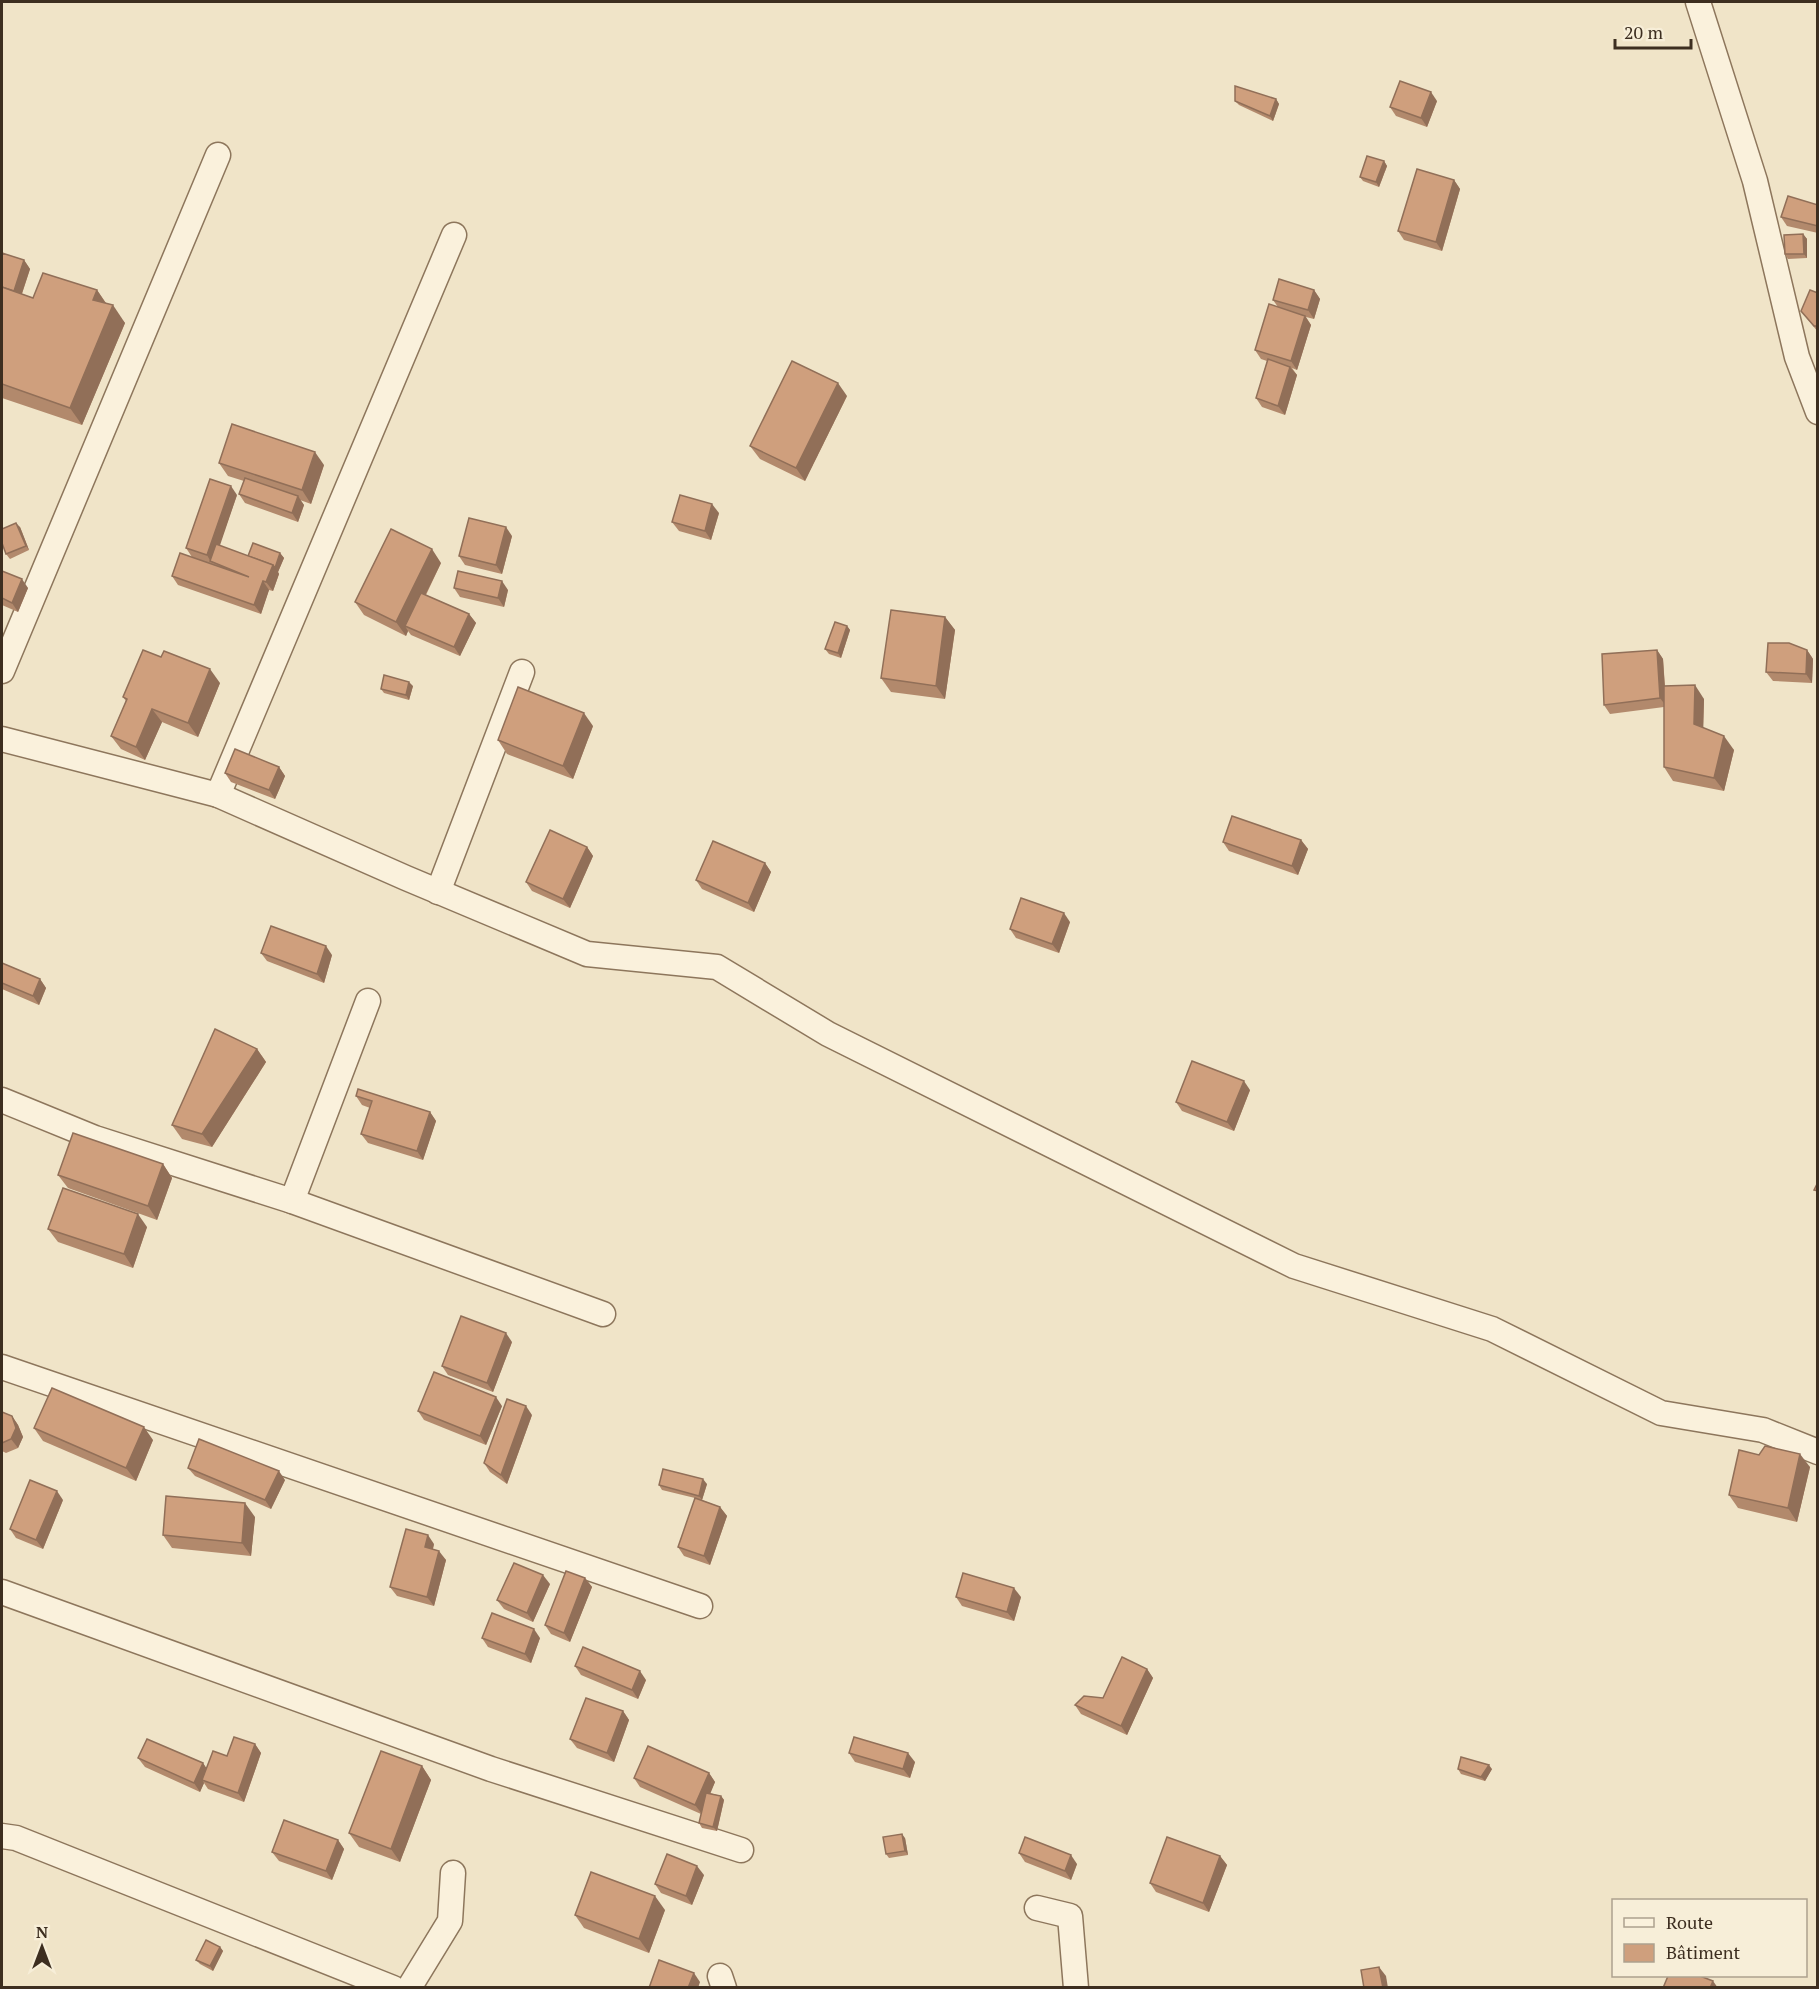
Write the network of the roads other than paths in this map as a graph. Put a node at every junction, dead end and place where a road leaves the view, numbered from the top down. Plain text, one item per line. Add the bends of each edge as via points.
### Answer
1 (1698, 2) edge
2 (218, 154) dead end
3 (454, 235) dead end
4 (1818, 412) edge
5 (2, 671) edge
6 (522, 672) dead end
7 (2, 739) edge
8 (218, 795) junction
9 (438, 892) junction
10 (368, 1001) dead end
11 (2, 1100) edge
12 (292, 1201) junction
13 (603, 1314) dead end
14 (2, 1367) edge
15 (1818, 1452) edge
16 (2, 1592) edge
17 (699, 1606) dead end
18 (2, 1836) edge
19 (741, 1850) dead end
20 (453, 1873) dead end
21 (1036, 1908) dead end
22 (393, 1988) edge
23 (409, 1988) edge
24 (1076, 1988) edge

1 - 4 street via 1755,182 1797,357
2 - 5 street
3 - 8 street
6 - 9 street
7 - 8 street
8 - 9 street
9 - 15 street via 587,954 717,967 828,1034 1294,1266 1492,1329 1661,1413 1763,1430
10 - 12 street
11 - 12 street via 95,1138
12 - 13 street
14 - 17 street
16 - 19 street via 491,1769
18 - 22 street via 16,1838
20 - 23 street via 450,1920
21 - 24 street via 1070,1916

